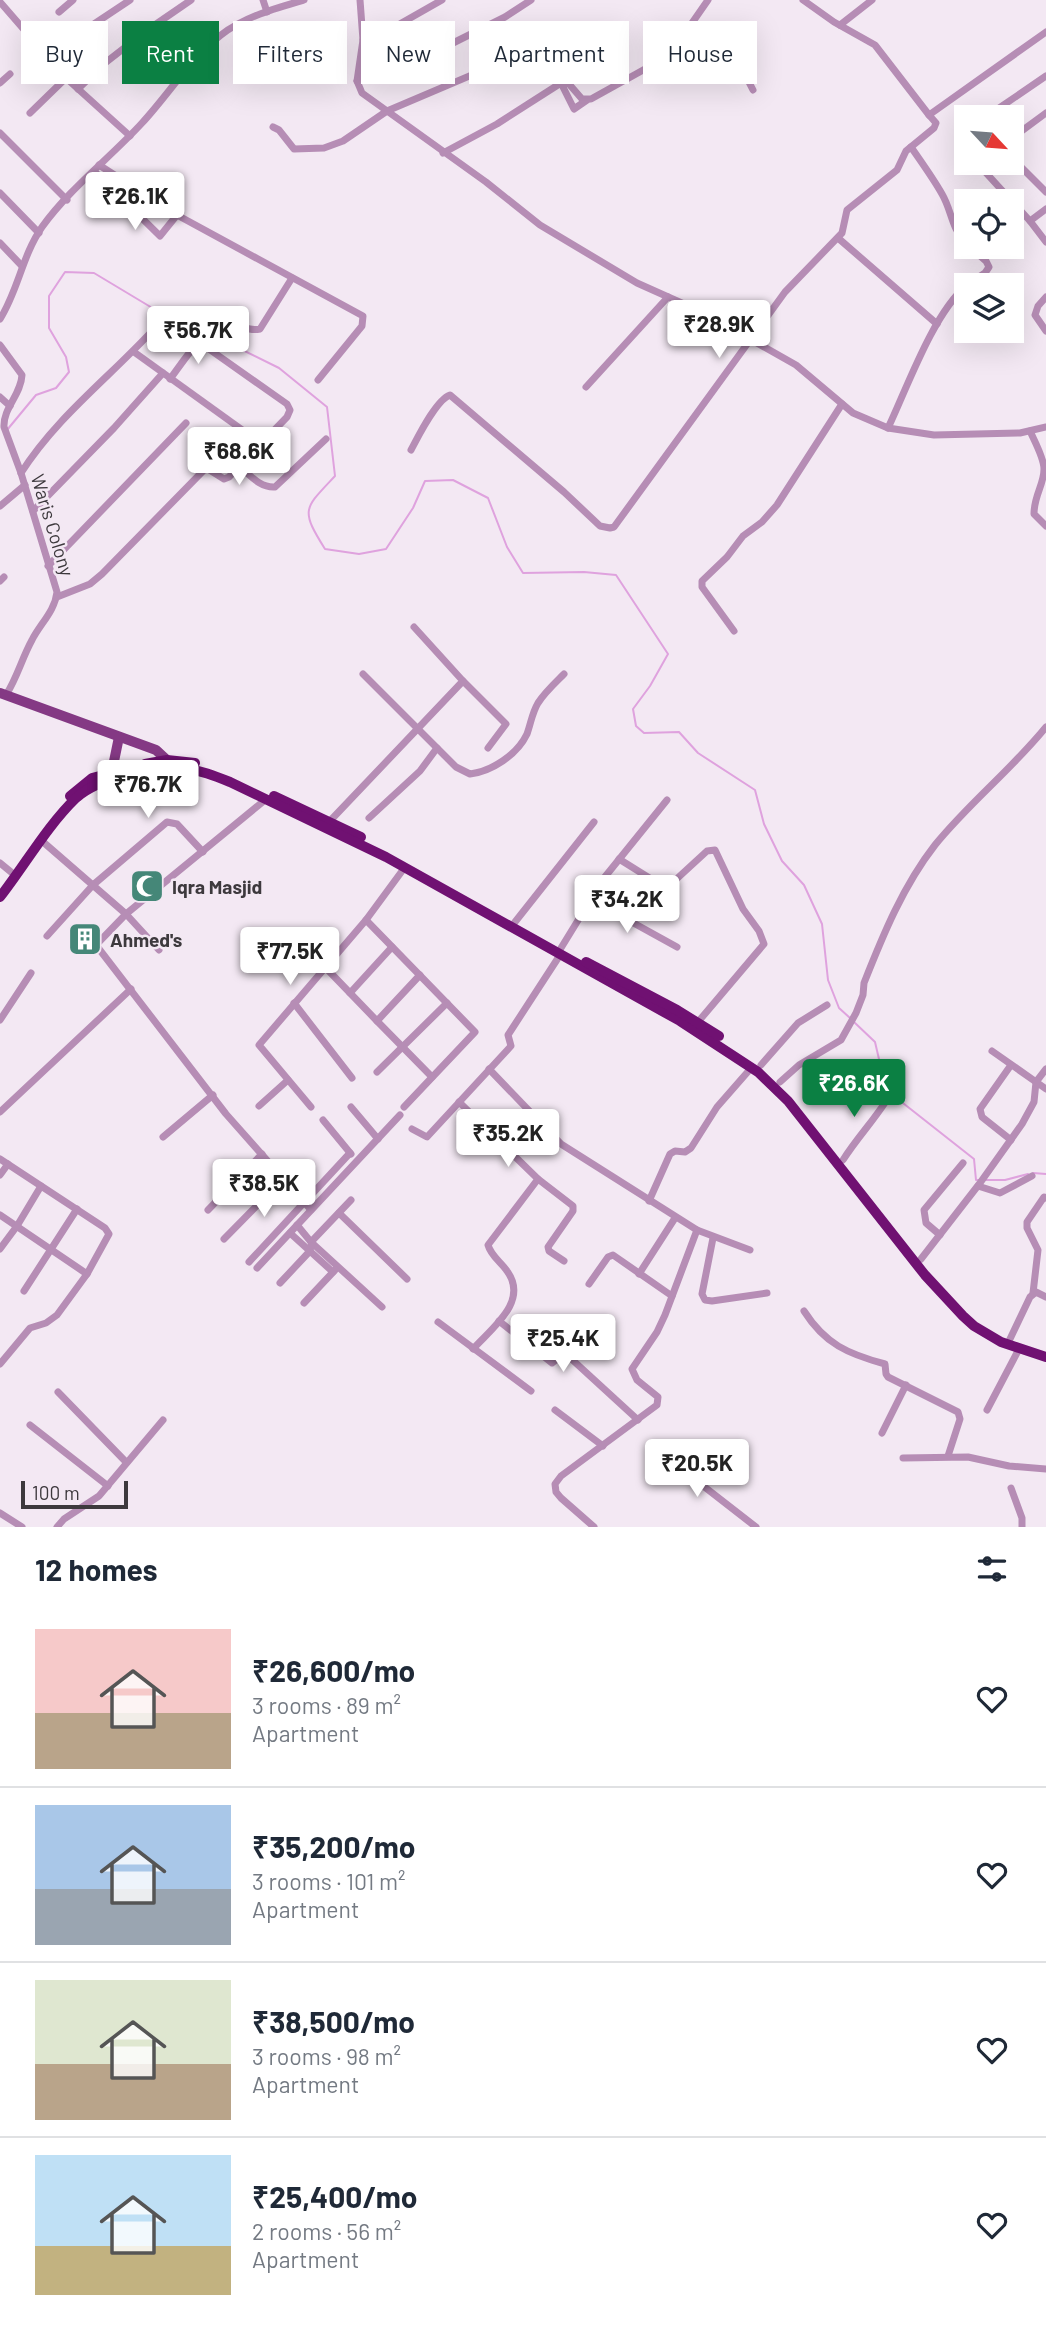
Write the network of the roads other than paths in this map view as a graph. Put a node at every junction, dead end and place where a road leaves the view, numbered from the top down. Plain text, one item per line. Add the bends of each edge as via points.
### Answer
1 (73, 0) edge
2 (130, 0) edge
3 (191, 0) edge
4 (262, 0) edge
5 (304, 0) edge
6 (360, 0) edge
7 (442, 0) edge
8 (531, 0) edge
9 (709, 0) edge
10 (803, 0) edge
11 (0, 2) edge
12 (866, 2) edge
13 (59, 12) dead end
14 (267, 12) junction
15 (98, 21) edge
16 (362, 21) edge
17 (405, 21) edge
18 (693, 21) edge
19 (840, 25) junction
20 (21, 26) edge
21 (1046, 32) edge
22 (361, 54) edge
23 (643, 70) edge
24 (10, 74) dead end
25 (469, 76) edge
26 (1046, 76) edge
27 (357, 81) junction
28 (0, 83) edge
29 (60, 84) edge
30 (73, 84) edge
31 (559, 84) edge
32 (562, 84) edge
33 (569, 84) edge
34 (750, 84) edge
35 (78, 89) junction
36 (753, 89) dead end
37 (587, 100) junction
38 (1004, 105) edge
39 (387, 111) junction
40 (30, 113) dead end
41 (1046, 113) edge
42 (929, 115) junction
43 (273, 127) dead end
44 (1024, 129) edge
45 (0, 133) edge
46 (130, 136) junction
47 (911, 147) junction
48 (443, 153) junction
49 (97, 168) junction
50 (1024, 170) edge
51 (988, 175) edge
52 (1046, 192) edge
53 (0, 193) edge
54 (67, 200) junction
55 (1046, 209) edge
56 (177, 215) junction
57 (1030, 221) junction
58 (954, 228) edge
59 (39, 233) junction
60 (838, 238) junction
61 (0, 243) edge
62 (1046, 243) edge
63 (22, 266) junction
64 (292, 278) junction
65 (668, 297) junction
66 (1046, 297) edge
67 (954, 298) edge
68 (3, 308) edge
69 (164, 318) dead end
70 (0, 319) edge
71 (937, 324) junction
72 (1046, 331) edge
73 (751, 340) junction
74 (199, 342) junction
75 (0, 345) edge
76 (134, 352) junction
77 (163, 373) junction
78 (170, 379) junction
79 (318, 380) dead end
80 (586, 387) dead end
81 (0, 397) edge
82 (842, 404) junction
83 (10, 406) junction
84 (186, 422) dead end
85 (1046, 427) edge
86 (241, 429) dead end
87 (888, 429) junction
88 (1030, 431) junction
89 (326, 439) dead end
90 (411, 450) dead end
91 (239, 466) junction
92 (21, 473) junction
93 (25, 485) junction
94 (0, 506) edge
95 (33, 511) junction
96 (1046, 526) edge
97 (48, 566) junction
98 (57, 597) junction
99 (414, 626) dead end
100 (734, 632) dead end
101 (363, 674) dead end
102 (564, 674) dead end
103 (463, 681) junction
104 (3, 694) edge
105 (1046, 727) edge
106 (418, 728) junction
107 (119, 737) junction
108 (437, 748) junction
109 (488, 748) dead end
110 (171, 764) junction
111 (112, 775) junction
112 (265, 800) junction
113 (667, 800) dead end
114 (369, 818) dead end
115 (329, 822) junction
116 (594, 822) dead end
117 (42, 841) junction
118 (203, 852) junction
119 (619, 859) junction
120 (0, 863) edge
121 (405, 867) junction
122 (11, 872) junction
123 (93, 886) junction
124 (0, 887) edge
125 (0, 897) edge
126 (590, 899) junction
127 (126, 914) junction
128 (366, 920) junction
129 (515, 922) junction
130 (47, 936) dead end
131 (392, 947) junction
132 (677, 947) dead end
133 (159, 950) dead end
134 (560, 952) junction
135 (325, 967) junction
136 (31, 973) dead end
137 (420, 975) junction
138 (131, 989) junction
139 (350, 993) junction
140 (294, 1003) junction
141 (447, 1003) junction
142 (827, 1005) dead end
143 (0, 1020) edge
144 (377, 1021) junction
145 (698, 1022) junction
146 (403, 1047) junction
147 (992, 1051) dead end
148 (1011, 1065) junction
149 (757, 1066) junction
150 (489, 1069) junction
151 (1046, 1069) edge
152 (377, 1072) dead end
153 (432, 1077) junction
154 (352, 1078) dead end
155 (288, 1080) junction
156 (898, 1081) dead end
157 (780, 1082) junction
158 (1036, 1082) junction
159 (1046, 1089) edge
160 (213, 1095) junction
161 (459, 1102) junction
162 (259, 1106) dead end
163 (310, 1107) dead end
164 (351, 1107) dead end
165 (0, 1112) edge
166 (323, 1120) dead end
167 (412, 1129) dead end
168 (163, 1138) dead end
169 (377, 1139) junction
170 (1011, 1140) junction
171 (350, 1153) junction
172 (262, 1154) junction
173 (843, 1160) junction
174 (4, 1161) edge
175 (357, 1161) junction
176 (963, 1163) dead end
177 (0, 1175) edge
178 (1032, 1176) dead end
179 (284, 1179) junction
180 (538, 1179) junction
181 (979, 1184) junction
182 (41, 1186) junction
183 (1046, 1198) edge
184 (351, 1200) dead end
185 (649, 1201) junction
186 (304, 1202) junction
187 (77, 1209) junction
188 (208, 1210) dead end
189 (311, 1210) junction
190 (339, 1213) junction
191 (0, 1215) edge
192 (675, 1218) junction
193 (297, 1225) junction
194 (17, 1226) junction
195 (697, 1230) junction
196 (290, 1233) junction
197 (940, 1235) junction
198 (713, 1238) junction
199 (224, 1239) dead end
200 (311, 1242) junction
201 (1037, 1245) junction
202 (0, 1249) edge
203 (51, 1249) junction
204 (750, 1250) dead end
205 (310, 1251) junction
206 (1046, 1252) edge
207 (921, 1259) junction
208 (564, 1261) dead end
209 (250, 1262) dead end
210 (257, 1268) dead end
211 (335, 1269) junction
212 (639, 1273) junction
213 (87, 1274) junction
214 (407, 1279) dead end
215 (280, 1283) dead end
216 (589, 1284) dead end
217 (24, 1291) dead end
218 (767, 1293) dead end
219 (1033, 1293) junction
220 (672, 1296) junction
221 (1046, 1297) edge
222 (304, 1303) dead end
223 (382, 1307) dead end
224 (804, 1311) dead end
225 (499, 1321) junction
226 (438, 1322) dead end
227 (1010, 1339) junction
228 (473, 1349) junction
229 (1019, 1349) junction
230 (1046, 1350) edge
231 (1046, 1357) edge
232 (1, 1362) edge
233 (906, 1385) junction
234 (531, 1391) dead end
235 (58, 1392) dead end
236 (555, 1409) dead end
237 (987, 1410) dead end
238 (163, 1420) dead end
239 (638, 1420) junction
240 (30, 1425) dead end
241 (882, 1433) dead end
242 (603, 1446) junction
243 (948, 1456) junction
244 (651, 1457) dead end
245 (903, 1458) dead end
246 (126, 1462) junction
247 (1046, 1469) edge
248 (108, 1486) junction
249 (1011, 1488) dead end
250 (0, 1513) edge
251 (22, 1527) edge
252 (57, 1527) edge
253 (594, 1527) edge
254 (756, 1527) edge
255 (1022, 1527) edge

1 - 13 street
2 - 15 street
3 - 35 street via 105,63
4 - 14 street
5 - 14 street
6 - 16 street
7 - 17 street
8 - 27 street via 423,58
9 - 18 street
10 - 19 street
11 - 20 street
12 - 19 street
14 - 46 street via 213,42
19 - 42 street via 875,46
21 - 42 street
22 - 27 street
23 - 37 street
24 - 28 street
25 - 39 street
26 - 38 street
27 - 39 street via 362,93
29 - 40 street
30 - 35 street
31 - 48 street
32 - 37 street via 574,109
33 - 37 street
34 - 36 street
35 - 46 street
39 - 43 street via 343,141 324,148 294,149
39 - 48 street
41 - 44 street
42 - 47 street via 936,126
45 - 54 street
46 - 49 street
47 - 58 street via 943,196
47 - 60 street via 897,170 847,210
48 - 65 street via 540,225 637,284
49 - 54 street
49 - 56 street
49 - 56 street via 160,236
50 - 52 street
51 - 57 street
53 - 59 street
54 - 59 street
55 - 57 street
56 - 64 street
57 - 62 street
59 - 63 street
60 - 71 street
60 - 73 street via 795,281
61 - 63 street
63 - 68 street
64 - 74 street via 260,329 227,322 213,327
64 - 79 street via 363,317 362,326
65 - 73 street
65 - 80 street
66 - 72 street via 1035,315
67 - 71 street
68 - 70 street
69 - 76 street
71 - 87 street
73 - 82 street via 796,365
73 - 90 street via 631,507 610,528 600,526 450,395 442,400
74 - 78 street
74 - 91 street via 289,407 288,416
75 - 83 street via 22,375 21,388
76 - 77 street
76 - 92 street via 62,419
77 - 78 street
77 - 95 street
78 - 86 street
81 - 83 street
82 - 87 street
82 - 100 street via 777,505 702,581
83 - 92 street, Waris Colony via 4,427
84 - 97 street
85 - 88 street
87 - 88 street via 934,435
88 - 96 street via 1044,467 1034,514
89 - 91 street via 275,486 266,487
91 - 98 street via 226,479 204,470 102,575
92 - 93 street, Waris Colony
93 - 94 street
93 - 95 street, Waris Colony
95 - 97 street, Waris Colony
97 - 98 street, Waris Colony
98 - 104 street, Waris Colony via 16,678
99 - 103 street
101 - 106 street
102 - 108 street via 539,701 522,741 493,767 465,773
103 - 106 street
103 - 109 street via 506,724
104 - 107 main road
105 - 157 street via 955,822 915,875 895,909 856,1013 841,1040
106 - 108 street
106 - 115 street
107 - 110 main road via 156,750
107 - 111 main road
108 - 114 street via 420,771
110 - 111 highway
110 - 112 highway via 215,776
110 - 115 highway via 198,764 219,771
111 - 117 highway via 78,796
111 - 122 highway via 92,778 69,797
112 - 118 street
112 - 121 highway
113 - 119 street
115 - 129 highway
116 - 129 street
117 - 123 street
117 - 125 highway
118 - 123 street via 177,824 167,822
118 - 127 street
119 - 126 street
119 - 145 street via 659,884 670,885 707,851 715,850 743,909 759,931 764,944
120 - 122 street
121 - 128 street
121 - 134 highway
122 - 124 highway
123 - 127 street
123 - 130 street
126 - 132 street
126 - 134 street
127 - 133 street
127 - 138 street via 96,945
128 - 131 street
128 - 135 street
129 - 134 highway
131 - 137 street
131 - 139 street
134 - 145 highway
134 - 149 highway
134 - 150 street via 508,1035 510,1046
135 - 139 street
135 - 140 street
136 - 143 street
137 - 141 street
137 - 144 street
138 - 160 street
138 - 165 street
139 - 144 street
140 - 154 street
140 - 155 street via 258,1045
141 - 146 street
141 - 153 street via 475,1032
142 - 149 street via 797,1023
144 - 146 street
145 - 149 highway
146 - 152 street
146 - 153 street
147 - 148 street
148 - 158 street
148 - 170 street via 980,1110 982,1117
149 - 157 highway
149 - 185 street via 717,1107 688,1151 670,1154
149 - 229 highway via 952,1305 988,1335
150 - 161 street
150 - 185 street via 561,1144
151 - 158 street
153 - 169 street
155 - 162 street
155 - 163 street
156 - 173 street
157 - 173 highway
158 - 159 street
158 - 170 street via 1034,1102
160 - 168 street
160 - 172 street
161 - 167 street via 427,1137
161 - 180 street
164 - 169 street
166 - 171 street
169 - 175 street
170 - 181 street
171 - 175 street
171 - 186 street
172 - 179 street
172 - 188 street
173 - 207 highway
174 - 177 street
174 - 182 street
175 - 189 street
176 - 197 street via 924,1210 926,1223
178 - 181 street via 1000,1193
179 - 186 street
179 - 199 street
180 - 208 street via 573,1206 548,1247
180 - 225 street via 488,1245 516,1289
181 - 197 street
182 - 187 street
182 - 194 street
183 - 201 street via 1027,1222
184 - 190 street
185 - 192 street
186 - 189 street
186 - 209 street
187 - 203 street
187 - 213 street via 109,1234
189 - 193 street
190 - 200 street
190 - 214 street
191 - 194 street
192 - 195 street
192 - 212 street
193 - 196 street
193 - 200 street
194 - 202 street
194 - 203 street
195 - 198 street
195 - 220 street
196 - 205 street
196 - 210 street
197 - 207 street
198 - 204 street
198 - 218 street via 702,1298 712,1301
200 - 205 street
200 - 211 street
201 - 206 street
201 - 219 street
203 - 213 street
203 - 217 street
205 - 211 street
205 - 215 street
207 - 227 highway via 972,1316
211 - 222 street
211 - 223 street
212 - 216 street via 611,1255
212 - 220 street
213 - 232 street via 57,1315 30,1328
219 - 221 street
219 - 227 street
220 - 239 street via 657,1332 634,1363 632,1372 637,1380 659,1400
224 - 233 street via 821,1335 856,1355 885,1364 886,1375
225 - 228 street
225 - 239 street via 552,1363 566,1354
226 - 228 street
227 - 230 highway
228 - 234 street
229 - 231 highway
229 - 237 street
233 - 241 street
233 - 243 street via 960,1416
235 - 246 street
236 - 242 street
238 - 246 street
239 - 242 street
240 - 248 street
242 - 253 street via 555,1484 561,1498
243 - 245 street
243 - 247 street
244 - 254 street via 702,1485
246 - 248 street
248 - 252 street
249 - 255 street
250 - 251 street

